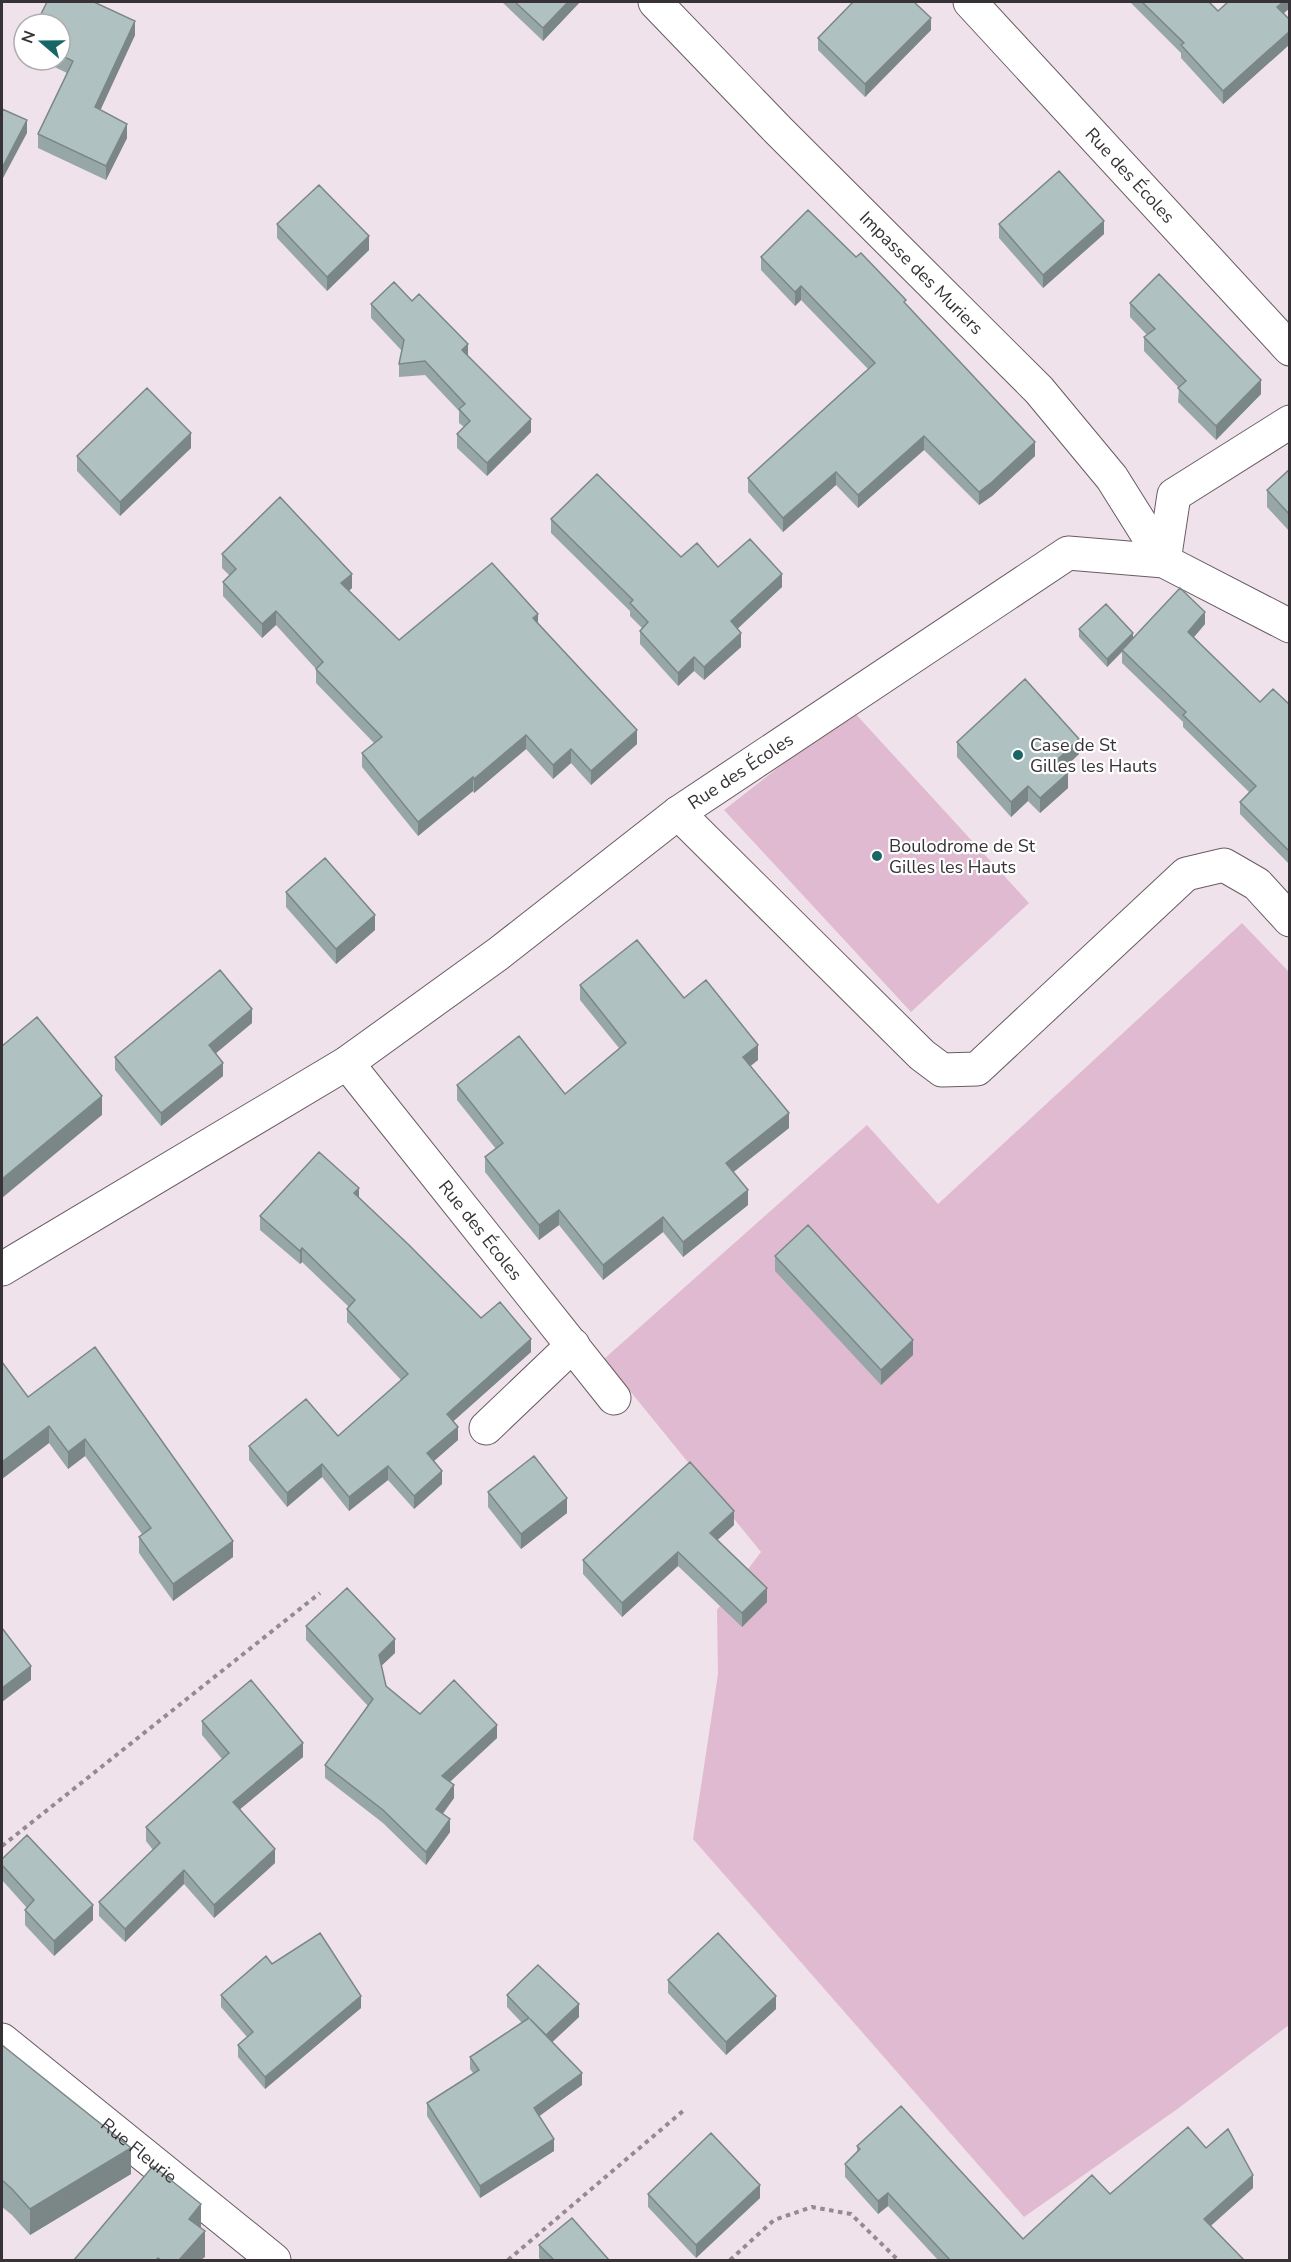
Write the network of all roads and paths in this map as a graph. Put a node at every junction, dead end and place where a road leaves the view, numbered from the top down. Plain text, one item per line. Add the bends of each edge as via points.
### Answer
1 (655, 2) edge
2 (970, 2) edge
3 (1290, 349) edge
4 (1290, 422) edge
5 (1164, 561) junction
6 (1290, 626) edge
7 (678, 813) junction
8 (1290, 920) edge
9 (347, 1063) junction
10 (2, 1269) edge
11 (573, 1345) junction
12 (614, 1398) dead end
13 (486, 1428) dead end
14 (320, 1593) dead end
15 (2, 1846) edge
16 (2, 2040) edge
17 (683, 2111) dead end
18 (274, 2260) edge
19 (508, 2260) edge
20 (730, 2260) edge
21 (898, 2260) edge

1 - 5 street, Impasse des Muriers via 1039,390 1112,478
2 - 3 street, Rue des Écoles
4 - 5 street via 1174,495
5 - 6 street, Rue des Écoles
5 - 7 street, Rue des Écoles via 1068,553
7 - 8 street via 942,1070 977,1069 1186,874 1224,865 1257,884
7 - 9 street, Rue des Écoles via 498,954
9 - 10 street, Rue des Écoles
9 - 11 street, Rue des Écoles
11 - 12 street, Rue des Écoles
11 - 13 street
14 - 15 path
16 - 18 street, Rue Fleurie
17 - 19 path
20 - 21 path via 774,2220 812,2206 850,2214

